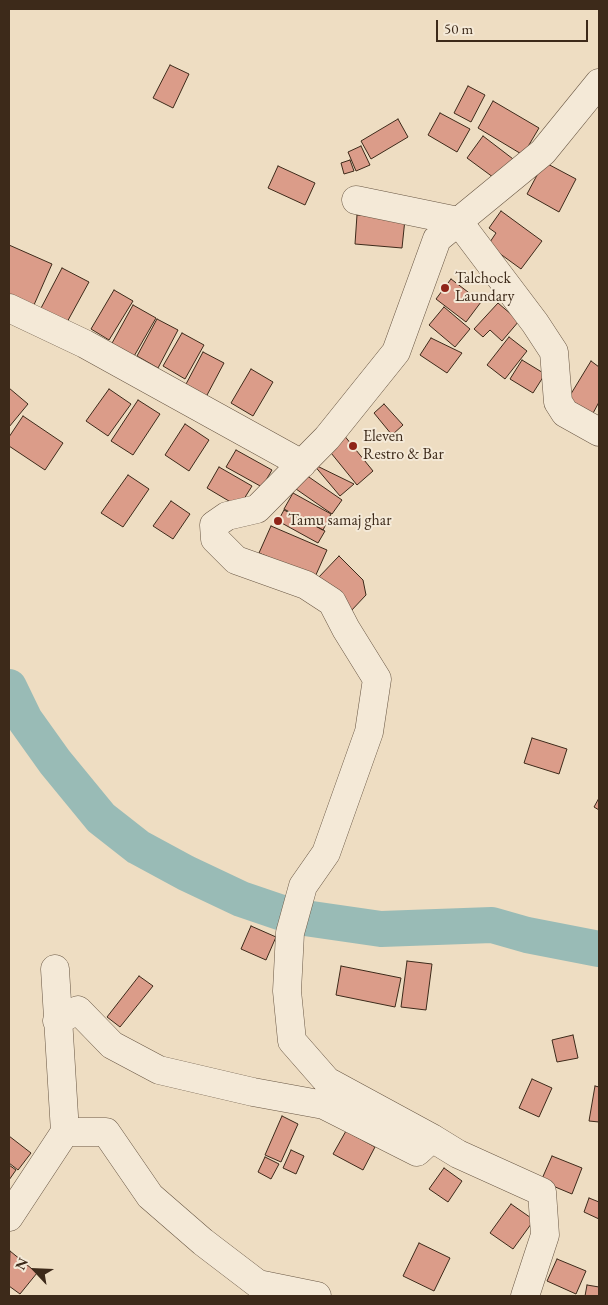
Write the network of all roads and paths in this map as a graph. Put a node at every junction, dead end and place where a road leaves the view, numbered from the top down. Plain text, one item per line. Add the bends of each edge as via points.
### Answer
1 (599, 83) edge
2 (356, 200) dead end
3 (458, 221) junction
4 (9, 308) edge
5 (599, 432) edge
6 (302, 464) junction
7 (55, 969) dead end
8 (57, 1021) junction
9 (65, 1132) junction
10 (432, 1138) junction
11 (9, 1217) edge
12 (317, 1296) edge
13 (525, 1296) edge

1 - 3 street via 543,152
2 - 3 street
3 - 5 street via 554,352 558,402 565,413
3 - 6 street via 437,239 396,352
4 - 6 street via 85,344
6 - 10 street via 257,509 227,516 214,525 215,540 236,560 306,585 332,602 377,679 369,732 326,853 303,886 290,933 287,991 292,1041 327,1081
7 - 8 street
8 - 9 street
8 - 10 street via 78,1010 112,1045 159,1070 324,1106 417,1152
9 - 11 street
9 - 12 street via 106,1132 150,1196 203,1242 258,1284
10 - 13 street via 458,1154 542,1192 546,1235

